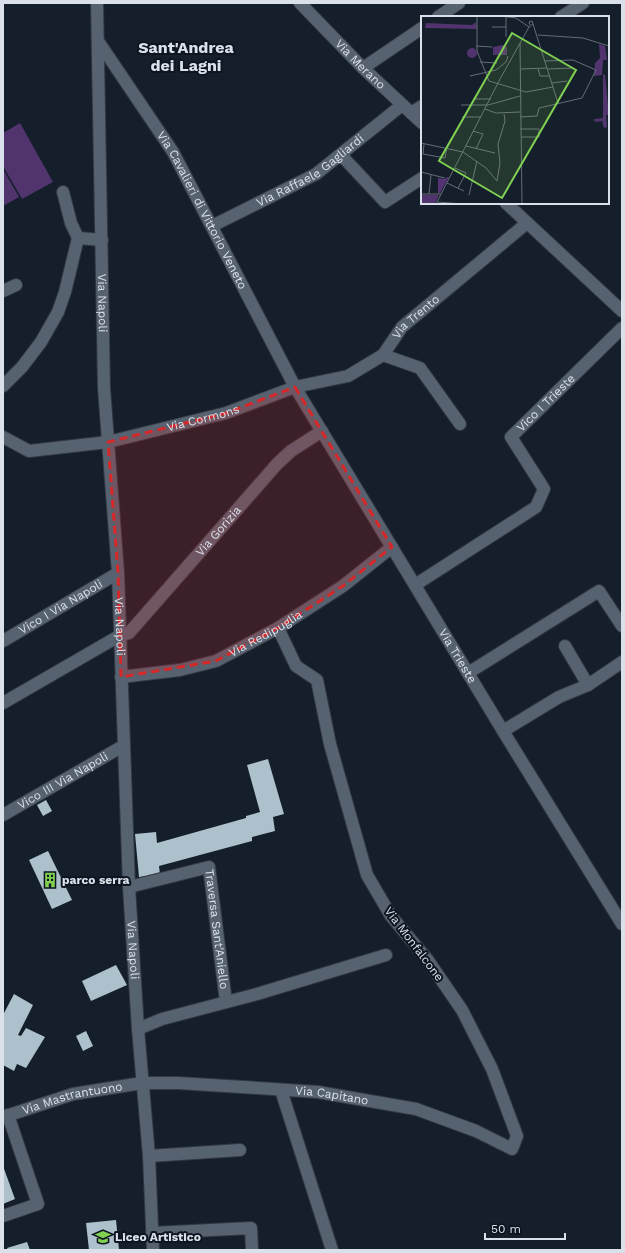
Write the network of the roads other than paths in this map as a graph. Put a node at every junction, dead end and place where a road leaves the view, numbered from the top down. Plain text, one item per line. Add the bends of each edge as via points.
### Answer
1 (97, 3) edge
2 (300, 3) edge
3 (459, 3) edge
4 (582, 3) edge
5 (440, 16) edge
6 (562, 16) edge
7 (421, 29) edge
8 (98, 41) junction
9 (363, 68) junction
10 (421, 106) edge
11 (407, 109) junction
12 (421, 122) edge
13 (341, 155) junction
14 (421, 179) edge
15 (63, 192) dead end
16 (507, 204) edge
17 (527, 223) junction
18 (212, 226) junction
19 (78, 238) junction
20 (102, 240) junction
21 (16, 285) dead end
22 (3, 291) edge
23 (622, 312) edge
24 (622, 328) edge
25 (383, 355) junction
26 (3, 386) edge
27 (295, 387) junction
28 (460, 424) dead end
29 (322, 431) junction
30 (3, 437) edge
31 (108, 442) junction
32 (392, 547) junction
33 (118, 573) junction
34 (415, 585) junction
35 (622, 626) edge
36 (278, 628) junction
37 (119, 636) junction
38 (3, 641) edge
39 (565, 646) dead end
40 (622, 662) edge
41 (468, 673) junction
42 (121, 677) junction
43 (588, 685) junction
44 (3, 703) edge
45 (503, 731) junction
46 (123, 746) junction
47 (3, 815) edge
48 (129, 887) junction
49 (622, 924) edge
50 (386, 955) dead end
51 (226, 1002) junction
52 (138, 1029) junction
53 (142, 1083) junction
54 (281, 1090) junction
55 (5, 1116) edge
56 (240, 1150) dead end
57 (512, 1150) joint
58 (149, 1156) junction
59 (3, 1216) edge
60 (152, 1233) junction
61 (153, 1250) edge
62 (252, 1250) edge
63 (332, 1250) edge

1 - 8 street, Via Napoli
2 - 9 street, Via Merano
3 - 5 street
4 - 6 street
7 - 9 street
8 - 18 street, Via Cavalieri di Vittorio Veneto via 173,152
8 - 20 street, Via Napoli
9 - 11 street, Via Merano
10 - 11 street, Via Raffaele Gagliardi
11 - 12 street, Via Merano
11 - 13 street, Via Raffaele Gagliardi
13 - 14 street via 385,202
13 - 18 street, Via Raffaele Gagliardi via 316,174
15 - 19 street via 71,223
16 - 17 street
17 - 23 street
17 - 25 street, Via Trento via 402,327
18 - 27 street, Via Cavalieri di Vittorio Veneto
19 - 20 street
19 - 26 street via 58,312 41,342
20 - 31 street, Via Napoli via 104,388
21 - 22 street
24 - 34 street, Vico I Trieste via 511,437 544,489 536,507
25 - 27 street, Via Trento via 348,376
25 - 28 street via 420,368
27 - 29 street, Via Trieste
27 - 31 street, Via Cormons via 226,413
29 - 32 street, Via Trieste
29 - 37 street, Via Gorizia via 291,451 277,464 129,633
30 - 31 street, Via Cormons via 29,451
31 - 33 street, Via Napoli
32 - 34 street, Via Trieste
32 - 36 street, Via Redipuglia via 343,586
33 - 37 street, Via Napoli
33 - 38 street, Vico I Via Napoli
34 - 41 street, Via Trieste
35 - 41 street via 599,591
36 - 42 street, Via Redipuglia via 216,660 180,670
36 - 57 street, Via Monfalcone via 296,666 317,680 330,744 367,875 391,916 427,959 462,1010 492,1068 517,1136
37 - 42 street, Via Napoli
37 - 44 street, Via Gorizia
39 - 43 street
40 - 43 street
41 - 45 street, Via Trieste
42 - 46 street, Via Napoli
43 - 45 street via 559,697
45 - 49 street, Via Trieste
46 - 47 street, Vico III Via Napoli
46 - 48 street, Via Napoli
48 - 51 street, Traversa Sant'Aniello via 209,867
48 - 52 street, Via Napoli
50 - 51 street
51 - 52 street via 162,1019
52 - 53 street, Via Napoli
53 - 54 street, Via Capitano
53 - 55 street, Via Mastrantuono via 73,1094
53 - 58 street, Via Napoli
54 - 57 street, Via Capitano via 318,1092 416,1109 476,1131
54 - 63 street
55 - 59 street via 38,1204
56 - 58 street
58 - 60 street, Via Napoli
60 - 61 street, Via Napoli
60 - 62 street via 251,1228

